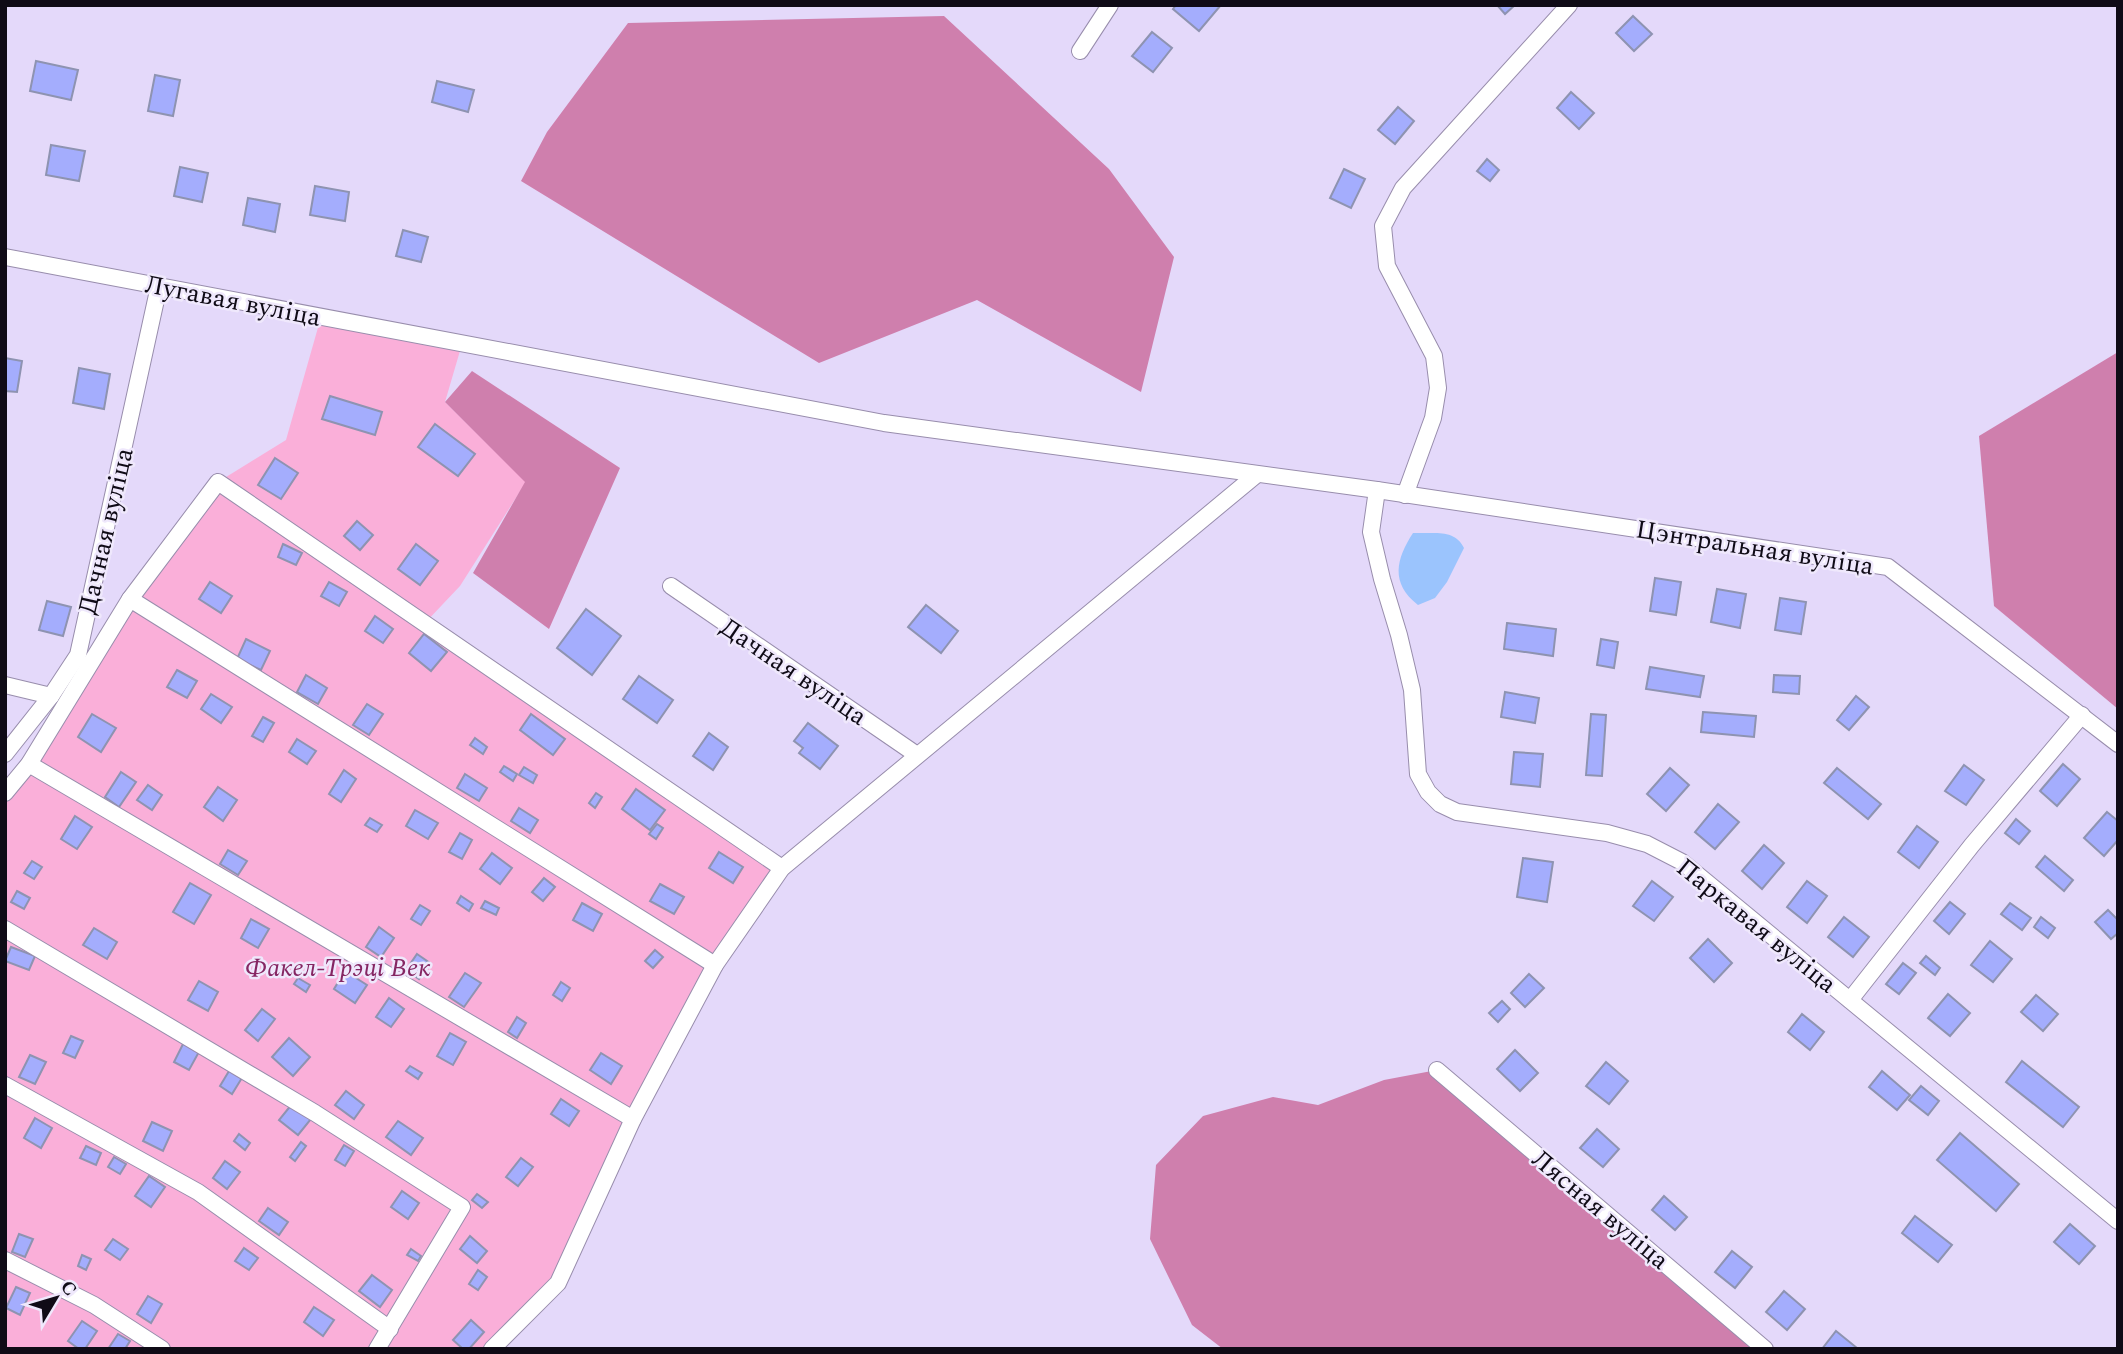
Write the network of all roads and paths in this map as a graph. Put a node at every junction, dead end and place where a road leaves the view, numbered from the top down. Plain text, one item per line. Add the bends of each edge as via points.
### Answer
1 (1110, 5) edge
2 (1569, 5) edge
3 (1080, 51) dead end
4 (5, 257) edge
5 (159, 286) junction
6 (1256, 475) junction
7 (1377, 490) junction
8 (1405, 495) junction
9 (671, 586) dead end
10 (130, 599) junction
11 (5, 685) edge
12 (51, 696) junction
13 (2082, 715) junction
14 (2118, 744) edge
15 (5, 754) edge
16 (917, 755) junction
17 (29, 764) junction
18 (5, 793) edge
19 (782, 868) junction
20 (5, 929) edge
21 (715, 965) junction
22 (1850, 1000) junction
23 (1437, 1070) dead end
24 (5, 1085) edge
25 (633, 1119) junction
26 (2118, 1221) edge
27 (5, 1260) edge
28 (390, 1329) junction
29 (162, 1349) edge
30 (377, 1349) edge
31 (492, 1349) edge
32 (1765, 1349) edge

1 - 3 street
2 - 8 street via 1403,188 1383,226 1387,266 1434,356 1438,388 1433,418
4 - 5 street, Лугавая вуліца
5 - 6 street, Лугавая вуліца via 884,423
5 - 12 street, Дачная вуліца via 78,655
6 - 7 street, Цэнтральная вуліца
6 - 16 street
7 - 8 street, Цэнтральная вуліца
7 - 22 street, Паркавая вуліца via 1371,532 1412,690 1418,774 1428,792 1457,812 1607,833 1647,844 1682,862
8 - 13 street, Цэнтральная вуліца via 1888,567
9 - 16 street, Дачная вуліца
10 - 17 street
10 - 19 street via 218,482
10 - 21 street
11 - 12 street
12 - 15 street, Дачная вуліца
13 - 14 street, Цэнтральная вуліца
13 - 22 street
16 - 19 street
17 - 18 street
17 - 25 street
19 - 21 street
20 - 28 street via 315,1113 462,1207
21 - 25 street
22 - 26 street, Паркавая вуліца
23 - 32 street, Лясная вуліца
24 - 28 street via 198,1192
25 - 31 street via 558,1283
27 - 29 street via 94,1305
28 - 30 street

